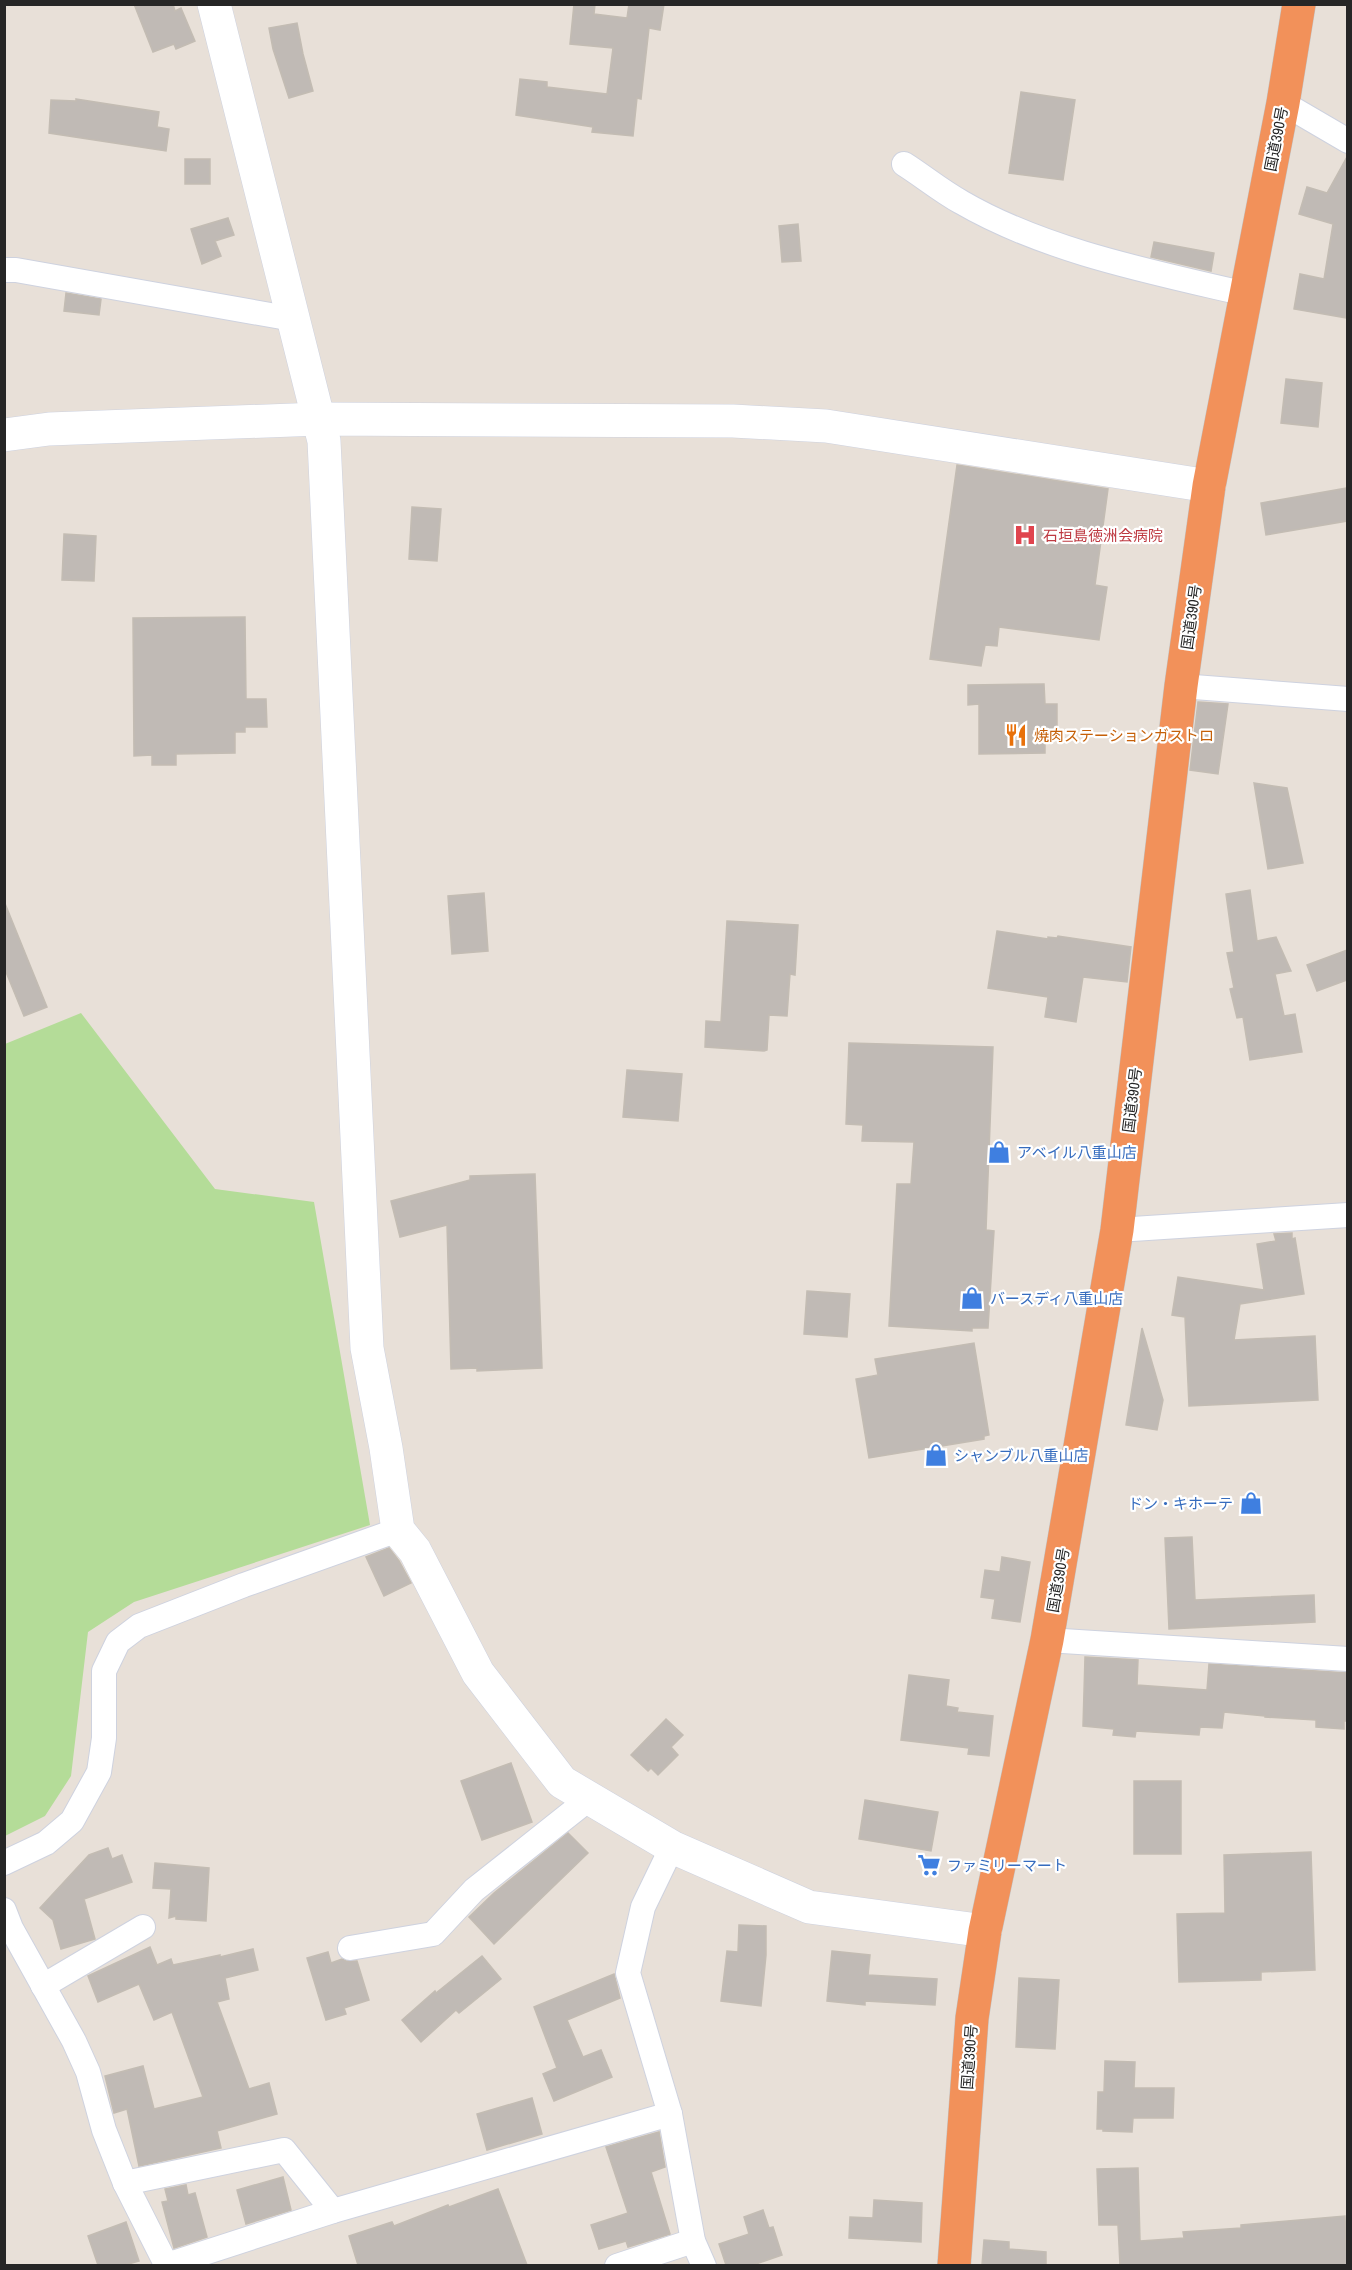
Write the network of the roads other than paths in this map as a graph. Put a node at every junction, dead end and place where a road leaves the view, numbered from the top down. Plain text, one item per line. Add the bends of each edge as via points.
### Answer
1 (214, 4) edge
2 (1299, 4) edge
3 (1283, 103) junction
4 (1347, 141) edge
5 (904, 164) dead end
6 (4, 270) edge
7 (1246, 294) junction
8 (293, 319) junction
9 (319, 419) junction
10 (4, 435) edge
11 (1209, 486) junction
12 (1181, 686) junction
13 (1347, 699) edge
14 (1347, 1215) edge
15 (1117, 1230) junction
16 (398, 1530) junction
17 (1047, 1640) junction
18 (1347, 1659) edge
19 (590, 1798) junction
20 (672, 1847) junction
21 (4, 1863) edge
22 (4, 1910) edge
23 (143, 1927) dead end
24 (985, 1931) junction
25 (350, 1948) dead end
26 (43, 1986) junction
27 (670, 2114) junction
28 (125, 2183) junction
29 (333, 2211) junction
30 (693, 2241) junction
31 (167, 2265) edge
32 (617, 2265) edge
33 (704, 2265) edge
34 (954, 2265) edge

1 - 8 street
2 - 3 highway, 国道390号
3 - 4 street
3 - 7 highway, 国道390号
5 - 7 street via 962,202 1023,231 1086,254
6 - 8 street
7 - 11 highway, 国道390号
8 - 9 street
9 - 10 street via 49,429
9 - 11 street via 733,421 826,426
9 - 16 street via 324,441 367,1348
11 - 12 highway, 国道390号
12 - 13 street
12 - 15 highway, 国道390号
14 - 15 street
15 - 17 highway, 国道390号
16 - 19 street via 415,1551 478,1673 562,1782
16 - 21 street via 139,1626 118,1642 104,1671 104,1738 99,1772 72,1821 46,1843
17 - 18 street
17 - 24 highway, 国道390号
19 - 20 street
19 - 25 street via 474,1890 433,1934
20 - 24 street via 809,1907
20 - 27 street via 643,1907 628,1973
22 - 26 street
23 - 26 street
24 - 34 highway, 国道390号 via 972,2018
26 - 28 street via 88,2072 104,2130
27 - 29 street
27 - 30 street
28 - 29 street via 284,2150
28 - 31 street
29 - 31 street
30 - 32 street
30 - 33 street

